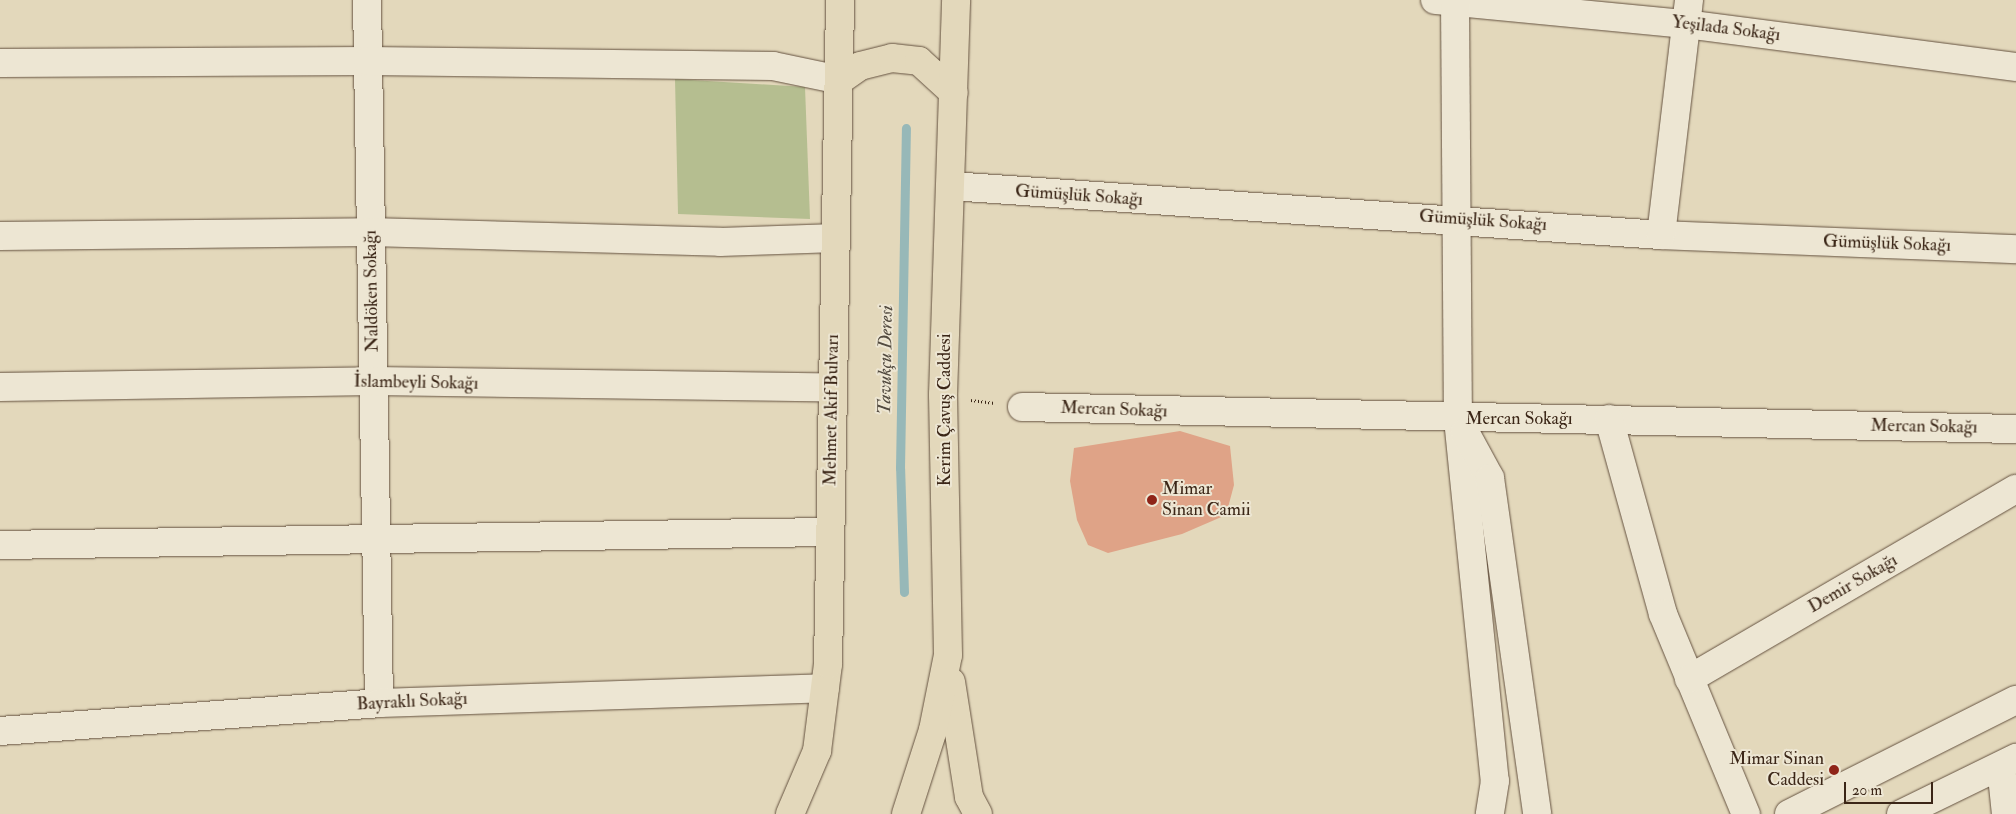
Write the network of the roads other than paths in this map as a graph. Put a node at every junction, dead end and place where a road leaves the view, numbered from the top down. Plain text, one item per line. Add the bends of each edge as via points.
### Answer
1 (367, 0) edge
2 (840, 0) edge
3 (956, 0) edge
4 (1449, 1) edge
5 (1687, 12) edge
6 (368, 61) junction
7 (0, 63) edge
8 (2016, 67) edge
9 (840, 80) junction
10 (954, 93) junction
11 (951, 186) junction
12 (1457, 218) junction
13 (370, 232) junction
14 (1661, 235) junction
15 (0, 236) edge
16 (836, 238) junction
17 (2016, 249) edge
18 (374, 382) junction
19 (0, 387) edge
20 (832, 388) junction
21 (1022, 407) road end
22 (1609, 418) junction
23 (1458, 419) junction
24 (2016, 429) edge
25 (2016, 489) edge
26 (829, 532) junction
27 (375, 537) junction
28 (0, 545) edge
29 (948, 655) junction
30 (1689, 679) junction
31 (825, 688) junction
32 (2016, 700) edge
33 (379, 703) junction
34 (0, 731) edge
35 (2008, 762) edge
36 (790, 814) edge
37 (906, 814) edge
38 (978, 814) edge
39 (1490, 814) edge
40 (1537, 814) edge
41 (1746, 814) edge
42 (1789, 814) edge
43 (1901, 814) edge
44 (2006, 814) edge

1 - 6 street, Naldöken Sokağı
2 - 9 main road, Mehmet Akif Bulvarı
3 - 10 main road, Kerim Çavuş Caddesi
4 - 5 street, Yeşilada Sokağı
4 - 12 street
5 - 8 street, Yeşilada Sokağı
5 - 14 street
6 - 7 street
6 - 9 street via 773,66
6 - 13 street, Naldöken Sokağı
9 - 10 main road via 860,66 892,58 919,61
9 - 16 main road, Mehmet Akif Bulvarı
10 - 11 main road, Kerim Çavuş Caddesi
11 - 12 street, Gümüşlük Sokağı
11 - 29 main road, Kerim Çavuş Caddesi via 943,396
12 - 14 street, Gümüşlük Sokağı
12 - 23 street
13 - 15 street
13 - 16 street via 720,242
13 - 18 street, Naldöken Sokağı
14 - 17 street, Gümüşlük Sokağı
16 - 20 main road, Mehmet Akif Bulvarı
18 - 19 street, İslambeyli Sokağı
18 - 20 street, İslambeyli Sokağı
18 - 27 street, Naldöken Sokağı
20 - 26 main road, Mehmet Akif Bulvarı
21 - 23 street, Mercan Sokağı
22 - 23 street, Mercan Sokağı
22 - 24 street, Mercan Sokağı
22 - 30 street via 1663,614
23 - 39 street via 1495,781
23 - 40 street via 1490,478
25 - 30 street, Demir Sokağı
26 - 27 street via 661,538
26 - 31 main road, Mehmet Akif Bulvarı
27 - 28 street
27 - 33 street, Naldöken Sokağı
29 - 37 main road, Kerim Çavuş Caddesi via 933,730
29 - 38 main road via 969,797
30 - 41 street
31 - 33 street, Bayraklı Sokağı
31 - 36 main road, Mehmet Akif Bulvarı via 817,751
32 - 42 street
33 - 34 street, Bayraklı Sokağı
35 - 43 street
35 - 44 street

